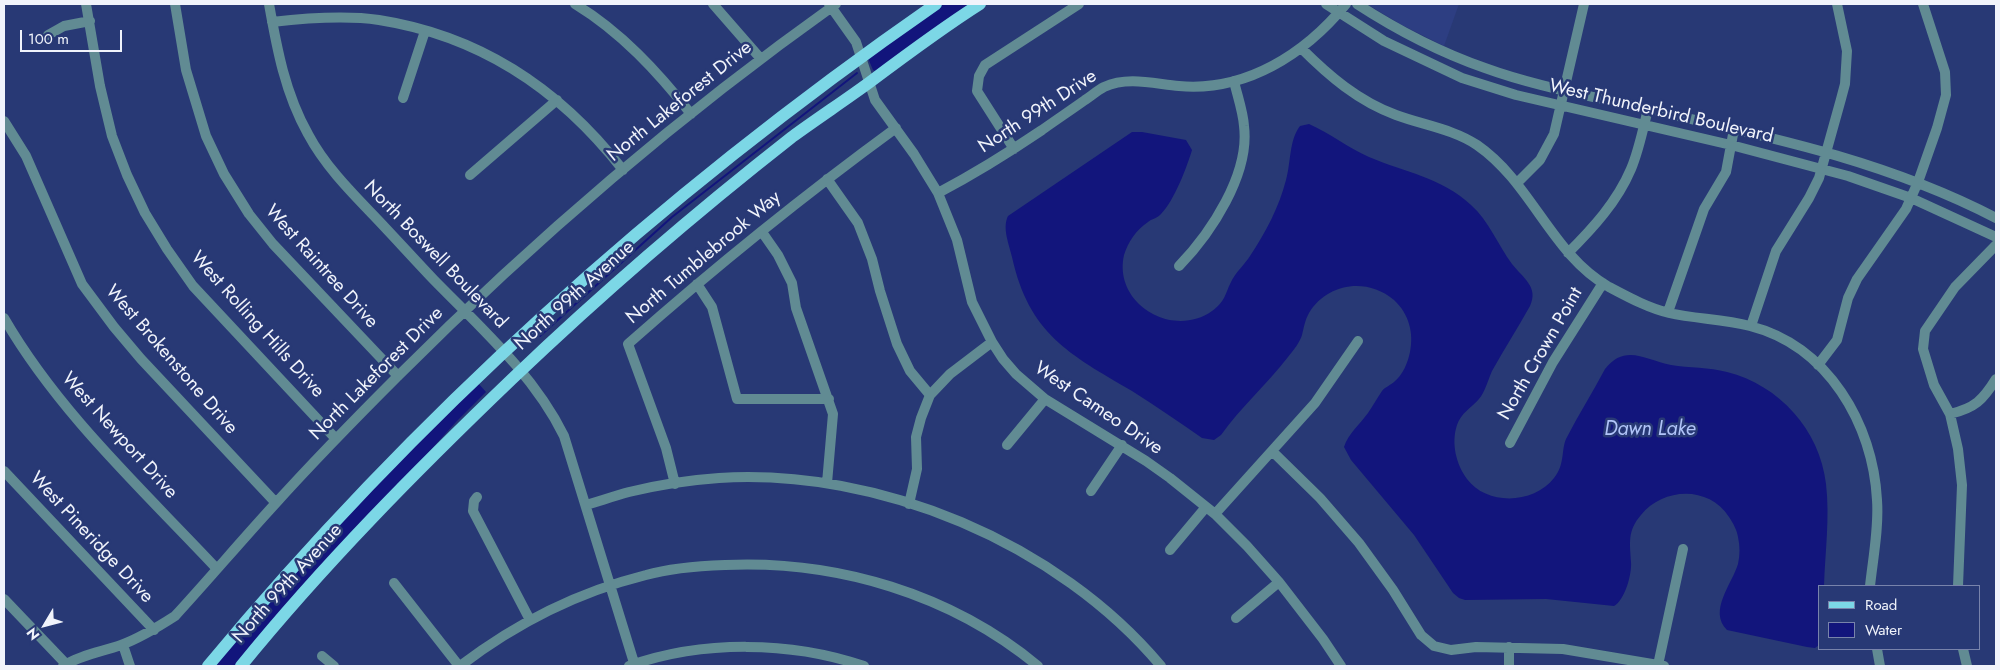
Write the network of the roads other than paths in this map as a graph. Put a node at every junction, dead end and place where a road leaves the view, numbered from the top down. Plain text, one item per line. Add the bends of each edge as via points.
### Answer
1 (86, 4) edge
2 (175, 4) edge
3 (269, 4) edge
4 (575, 4) edge
5 (713, 4) edge
6 (936, 4) edge
7 (980, 4) edge
8 (1079, 4) edge
9 (1326, 4) edge
10 (1346, 4) edge
11 (1357, 4) edge
12 (1584, 4) edge
13 (1836, 4) edge
14 (1923, 4) edge
15 (832, 5) edge
16 (1338, 13) junction
17 (90, 21) junction
18 (272, 22) junction
19 (425, 31) junction
20 (48, 35) dead end
21 (1301, 48) junction
22 (861, 56) junction
23 (761, 59) junction
24 (1234, 81) junction
25 (869, 82) junction
26 (1565, 90) junction
27 (403, 98) dead end
28 (557, 100) junction
29 (1561, 106) junction
30 (1648, 109) junction
31 (691, 114) junction
32 (4, 121) edge
33 (1644, 126) junction
34 (896, 128) junction
35 (1734, 129) junction
36 (1731, 145) junction
37 (1014, 149) junction
38 (1826, 152) junction
39 (1821, 168) junction
40 (623, 170) junction
41 (470, 175) dead end
42 (827, 179) junction
43 (1918, 182) junction
44 (1517, 183) junction
45 (938, 193) junction
46 (1912, 198) junction
47 (1996, 218) edge
48 (762, 232) junction
49 (1996, 237) edge
50 (1996, 245) edge
51 (1568, 253) junction
52 (1179, 266) dead end
53 (1603, 283) junction
54 (697, 284) junction
55 (465, 310) junction
56 (1668, 312) junction
57 (4, 318) edge
58 (1751, 326) junction
59 (1358, 341) dead end
60 (992, 342) junction
61 (503, 352) junction
62 (1818, 365) junction
63 (520, 371) junction
64 (398, 376) junction
65 (1996, 379) edge
66 (930, 395) junction
67 (829, 399) junction
68 (1046, 399) junction
69 (1950, 414) junction
70 (336, 439) junction
71 (1510, 443) dead end
72 (1007, 445) dead end
73 (1122, 445) junction
74 (1273, 452) junction
75 (4, 471) edge
76 (828, 483) junction
77 (675, 484) junction
78 (1092, 491) dead end
79 (477, 497) dead end
80 (276, 503) junction
81 (909, 504) junction
82 (586, 506) junction
83 (1206, 507) junction
84 (1215, 514) junction
85 (1170, 550) dead end
86 (1684, 550) dead end
87 (217, 569) junction
88 (1279, 582) junction
89 (394, 583) dead end
90 (1870, 585) edge
91 (1958, 585) edge
92 (610, 586) junction
93 (4, 599) edge
94 (1236, 618) dead end
95 (530, 620) junction
96 (154, 630) junction
97 (123, 645) junction
98 (1509, 648) junction
99 (1877, 650) edge
100 (1963, 650) edge
101 (322, 656) dead end
102 (64, 665) edge
103 (130, 666) edge
104 (208, 666) edge
105 (241, 666) edge
106 (334, 666) edge
107 (459, 666) edge
108 (633, 666) edge
109 (864, 666) edge
110 (1038, 666) edge
111 (1161, 666) edge
112 (1341, 666) edge
113 (1509, 666) edge
114 (1661, 666) edge
115 (1880, 666) edge
116 (1967, 666) edge

1 - 17 street, West Rolling Hills Drive
2 - 64 street, West Raintree Drive via 186,70 206,136 224,174 249,214 274,244
3 - 18 street, North Boswell Boulevard
4 - 31 street via 640,56
5 - 23 street
6 - 22 main road, North 99th Avenue
7 - 25 main road, North 99th Avenue
8 - 37 street via 985,65 978,76 977,92
9 - 16 street, West Thunderbird Boulevard
10 - 16 street, North 99th Drive
11 - 26 street, West Thunderbird Boulevard via 1409,35 1461,59
12 - 26 street
13 - 38 street via 1845,37 1847,65 1845,84
14 - 43 street via 1945,72 1946,95
15 - 22 street, West Cameo Drive via 854,37
15 - 23 street, North Lakeforest Drive
16 - 21 street, North 99th Drive
16 - 29 street, West Thunderbird Boulevard via 1391,44 1462,78
17 - 20 street via 64,26
17 - 70 street, West Rolling Hills Drive via 112,136 145,213 193,286
18 - 19 street via 362,19
18 - 55 street, North Boswell Boulevard via 285,81 301,121 317,149 345,186
19 - 27 street
19 - 28 street via 500,60
21 - 24 street, North 99th Drive via 1276,64
21 - 44 street via 1354,94 1388,112 1445,130 1477,145
22 - 25 street, West Cameo Drive
22 - 61 main road, North 99th Avenue via 642,227
23 - 31 street, North Lakeforest Drive
24 - 37 street, North 99th Drive via 1205,87 1133,81 1105,87
24 - 52 street via 1244,125 1242,158 1225,203 1213,224
25 - 34 street, West Cameo Drive via 876,100
25 - 63 main road, North 99th Avenue via 793,137 662,243
26 - 29 street
26 - 30 street, West Thunderbird Boulevard
28 - 40 street via 592,132
28 - 41 street
29 - 33 street, West Thunderbird Boulevard
29 - 44 street via 1547,148
30 - 33 street
30 - 35 street, West Thunderbird Boulevard
31 - 40 street, North Lakeforest Drive
32 - 80 street, West Brokenstone Drive via 26,156 82,284 141,359
33 - 36 street, West Thunderbird Boulevard
33 - 51 street via 1620,192 1596,226
34 - 42 street, North Tumblebrook Way
34 - 45 street, West Cameo Drive
35 - 36 street
35 - 38 street, West Thunderbird Boulevard
36 - 39 street, West Thunderbird Boulevard
36 - 56 street via 1726,172 1704,209
37 - 45 street, North 99th Drive
38 - 39 street
38 - 43 street, West Thunderbird Boulevard
39 - 46 street, West Thunderbird Boulevard
39 - 58 street via 1810,198 1776,251
40 - 55 street, North Lakeforest Drive
42 - 48 street, North Tumblebrook Way
42 - 66 street via 858,223 897,344 910,371
43 - 46 street
43 - 47 street, West Thunderbird Boulevard
44 - 51 street
45 - 60 street, West Cameo Drive via 957,240 972,302
46 - 49 street, West Thunderbird Boulevard
46 - 62 street via 1857,279 1848,298 1837,340
48 - 54 street, North Tumblebrook Way
48 - 67 street via 792,283 796,308
50 - 69 street via 1955,287 1925,331 1923,349 1934,385
51 - 53 street
53 - 56 street via 1630,298
53 - 71 street, North Crown Point via 1553,362
54 - 67 street via 712,307 737,399
54 - 77 street, North Tumblebrook Way via 628,344 666,448
55 - 61 street, North Boswell Boulevard
55 - 64 street, North Lakeforest Drive
56 - 58 street
57 - 87 street, West Newport Drive via 48,384
58 - 62 street via 1785,341
59 - 74 street via 1315,403
60 - 66 street via 957,368
60 - 68 street, West Cameo Drive via 1016,374
61 - 63 street, North Boswell Boulevard
61 - 104 main road, North 99th Avenue via 311,548
62 - 90 street via 1846,398 1869,446 1878,502
63 - 82 street, North Boswell Boulevard via 545,400 564,436
63 - 105 main road, North 99th Avenue via 360,532
64 - 70 street, North Lakeforest Drive
65 - 69 street via 1983,399 1967,410
66 - 81 street via 916,437 918,468
67 - 76 street via 833,414
68 - 72 street
68 - 73 street, West Cameo Drive
69 - 91 street via 1962,485
70 - 80 street, North Lakeforest Drive
73 - 78 street
73 - 83 street, West Cameo Drive
74 - 84 street
74 - 98 street via 1320,498 1359,543 1421,635 1434,646 1450,650
75 - 96 street, West Pineridge Drive
76 - 77 street via 720,478
76 - 81 street
77 - 82 street via 628,492
79 - 95 street via 472,511
80 - 87 street, North Lakeforest Drive
81 - 111 street via 946,516 1012,545 1107,612
82 - 92 street, North Boswell Boulevard
83 - 84 street, West Cameo Drive
83 - 85 street
84 - 88 street, West Cameo Drive
86 - 114 street
87 - 96 street, North Lakeforest Drive via 175,616
88 - 94 street
88 - 112 street, West Cameo Drive
89 - 107 street
92 - 95 street
92 - 108 street, North Boswell Boulevard
92 - 110 street via 647,574 694,566 760,564 834,572 874,581 947,608 1006,642
93 - 102 street
95 - 107 street
96 - 97 street, North Lakeforest Drive
97 - 102 street, North Lakeforest Drive
97 - 103 street
98 - 113 street
98 - 114 street via 1563,650
99 - 115 street
100 - 116 street
101 - 106 street
108 - 109 street via 688,652 748,647 803,651

